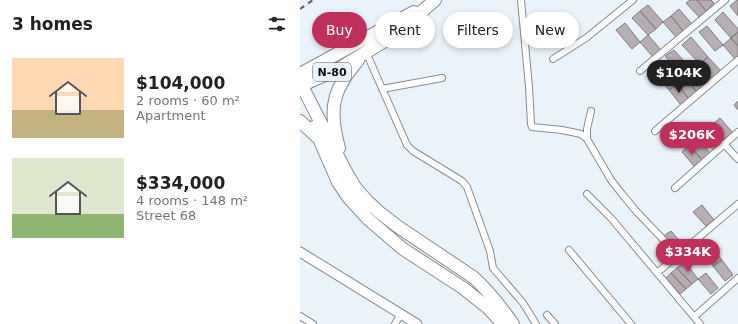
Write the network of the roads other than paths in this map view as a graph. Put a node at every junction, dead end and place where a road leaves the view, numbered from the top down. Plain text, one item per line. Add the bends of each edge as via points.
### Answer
1 (521, 0) edge
2 (633, 0) edge
3 (725, 0) edge
4 (434, 1) edge
5 (364, 53) junction
6 (553, 59) dead end
7 (738, 60) edge
8 (640, 71) dead end
9 (442, 78) dead end
10 (300, 85) edge
11 (382, 88) junction
12 (591, 111) dead end
13 (300, 121) edge
14 (655, 132) dead end
15 (738, 132) edge
16 (587, 139) junction
17 (320, 140) junction
18 (724, 144) junction
19 (738, 159) edge
20 (345, 170) junction
21 (675, 188) dead end
22 (587, 194) dead end
23 (738, 204) edge
24 (569, 250) dead end
25 (300, 252) edge
26 (678, 255) junction
27 (657, 272) junction
28 (738, 278) edge
29 (401, 314) junction
30 (547, 315) dead end
31 (300, 316) edge
32 (694, 317) junction
33 (312, 324) edge
34 (395, 324) edge
35 (418, 324) edge
36 (503, 324) edge
37 (513, 324) edge
38 (536, 324) edge
39 (555, 324) edge
40 (631, 324) edge
41 (700, 324) edge

1 - 16 street via 530,87 530,124 532,127 581,134
2 - 6 street via 586,38
3 - 8 street
4 - 5 highway, N-80 via 396,34
4 - 10 highway, N-80 via 374,33
5 - 10 highway, N-80 via 340,68
5 - 11 street
5 - 20 highway via 342,81 333,107 333,122
7 - 14 street
9 - 11 street
10 - 17 highway
10 - 20 highway
11 - 38 street via 406,144 462,181 467,187 490,251 493,268 523,303
12 - 16 street
13 - 17 highway
15 - 18 street
16 - 26 street via 611,180
17 - 36 highway via 338,182 368,219 403,249 487,307
18 - 19 street
18 - 21 street
20 - 37 highway via 367,201 397,226 473,277
22 - 27 street
23 - 26 street
24 - 40 street
25 - 29 street
26 - 27 street
27 - 32 street
28 - 32 street
29 - 34 street
29 - 35 street
30 - 39 street
31 - 33 street
32 - 41 street

